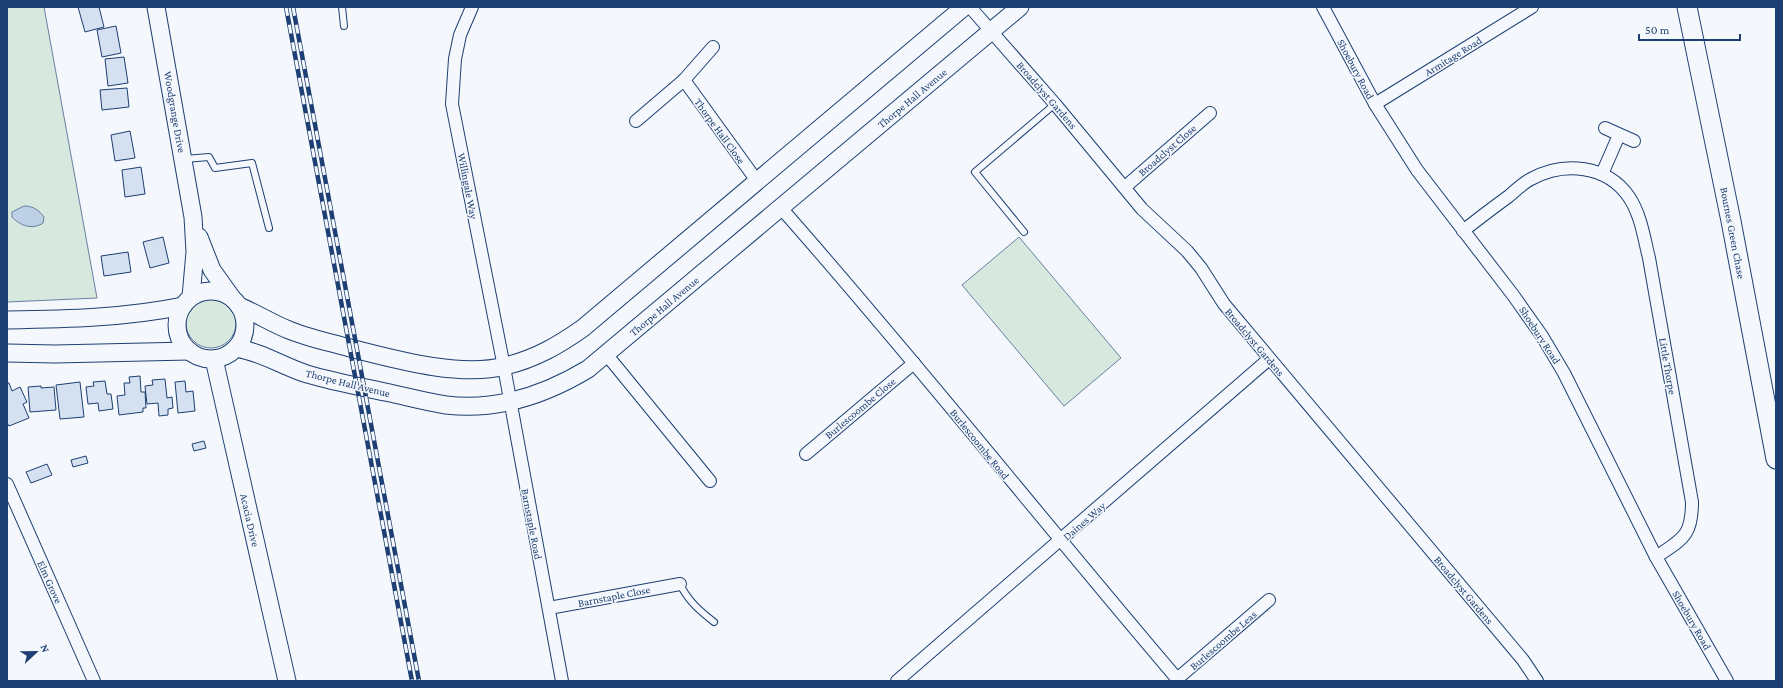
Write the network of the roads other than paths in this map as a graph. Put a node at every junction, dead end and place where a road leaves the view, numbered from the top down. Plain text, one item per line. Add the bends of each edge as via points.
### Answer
1 (156, 7) edge
2 (342, 7) edge
3 (472, 7) edge
4 (964, 7) edge
5 (970, 7) edge
6 (1020, 7) edge
7 (1323, 7) edge
8 (1532, 7) edge
9 (1687, 7) edge
10 (344, 26) dead end
11 (992, 31) junction
12 (713, 46) dead end
13 (684, 80) junction
14 (1055, 104) junction
15 (1375, 104) junction
16 (1210, 113) dead end
17 (636, 121) dead end
18 (1605, 128) dead end
19 (1619, 135) junction
20 (1634, 141) dead end
21 (183, 160) junction
22 (1602, 174) junction
23 (757, 181) junction
24 (1125, 187) junction
25 (780, 208) junction
26 (193, 218) junction
27 (269, 228) dead end
28 (1463, 231) junction
29 (1024, 232) dead end
30 (187, 302) junction
31 (236, 302) junction
32 (7, 320) edge
33 (236, 348) junction
34 (189, 351) junction
35 (7, 353) edge
36 (606, 354) junction
37 (214, 359) junction
38 (1270, 359) junction
39 (914, 363) junction
40 (504, 367) junction
41 (509, 402) junction
42 (806, 454) dead end
43 (1776, 459) edge
44 (710, 481) dead end
45 (7, 484) edge
46 (1060, 542) junction
47 (1656, 556) junction
48 (680, 584) joint
49 (1269, 600) dead end
50 (549, 608) junction
51 (714, 622) dead end
52 (1178, 680) edge
53 (94, 681) edge
54 (287, 681) edge
55 (562, 681) edge
56 (897, 681) edge
57 (1537, 681) edge
58 (1727, 681) edge

1 - 21 street, Woodgrange Drive
2 - 10 lane
3 - 40 street, Willingale Way via 460,35 455,59 452,104
4 - 23 street
5 - 11 street, Broadclyst Gardens
6 - 11 street, Thorpe Hall Avenue
7 - 15 street, Shoebury Road
8 - 15 street, Armitage Road
9 - 43 main road, Bournes Green Chase
11 - 14 street, Broadclyst Gardens
11 - 25 street, Thorpe Hall Avenue
12 - 13 street
13 - 17 street
13 - 23 street, Thorpe Hall Close
14 - 24 street, Broadclyst Gardens
14 - 29 lane via 975,172
15 - 28 street, Shoebury Road via 1418,170
16 - 24 street, Broadclyst Close
18 - 19 street
19 - 20 street
19 - 22 street
21 - 26 street, Woodgrange Drive
21 - 27 lane via 209,157 215,168 252,163
22 - 28 street, Little Thorpe via 1578,168 1544,173 1530,179
22 - 47 street, Little Thorpe via 1620,186 1630,198 1641,221 1692,502 1690,526 1684,538
23 - 40 street via 558,346 533,358
24 - 38 street, Broadclyst Gardens via 1159,226 1188,251 1224,304
25 - 36 street, Thorpe Hall Avenue
25 - 39 street, Burlescoombe Road via 857,294
26 - 30 street, Woodgrange Drive via 195,252
26 - 31 street, Woodgrange Drive via 211,267
28 - 47 street, Shoebury Road via 1513,295 1564,373
30 - 31 street via 209,291 223,293
30 - 32 street via 133,314
30 - 34 street via 179,315 177,328 181,340
31 - 33 street via 244,318 245,330
31 - 40 street via 304,336 387,357 460,370
33 - 37 street
33 - 41 street, Thorpe Hall Avenue via 258,352 307,374 431,402 467,406
34 - 35 street
34 - 37 street via 198,356
36 - 41 street, Thorpe Hall Avenue via 575,377 544,393
36 - 44 street
37 - 54 street, Acacia Drive
38 - 46 street, Daines Way
38 - 57 street, Broadclyst Gardens via 1523,660
39 - 42 street, Burlescoombe Close
39 - 46 street, Burlescoombe Road
40 - 41 street, Barnstaple Road
41 - 50 street, Barnstaple Road
45 - 53 street, Elm Grove
46 - 52 street, Burlescoombe Road
46 - 56 street, Daines Way
47 - 58 street, Shoebury Road
48 - 50 street, Barnstaple Close
48 - 51 lane via 694,606
49 - 52 street, Burlescoombe Leas
50 - 55 street, Barnstaple Road

